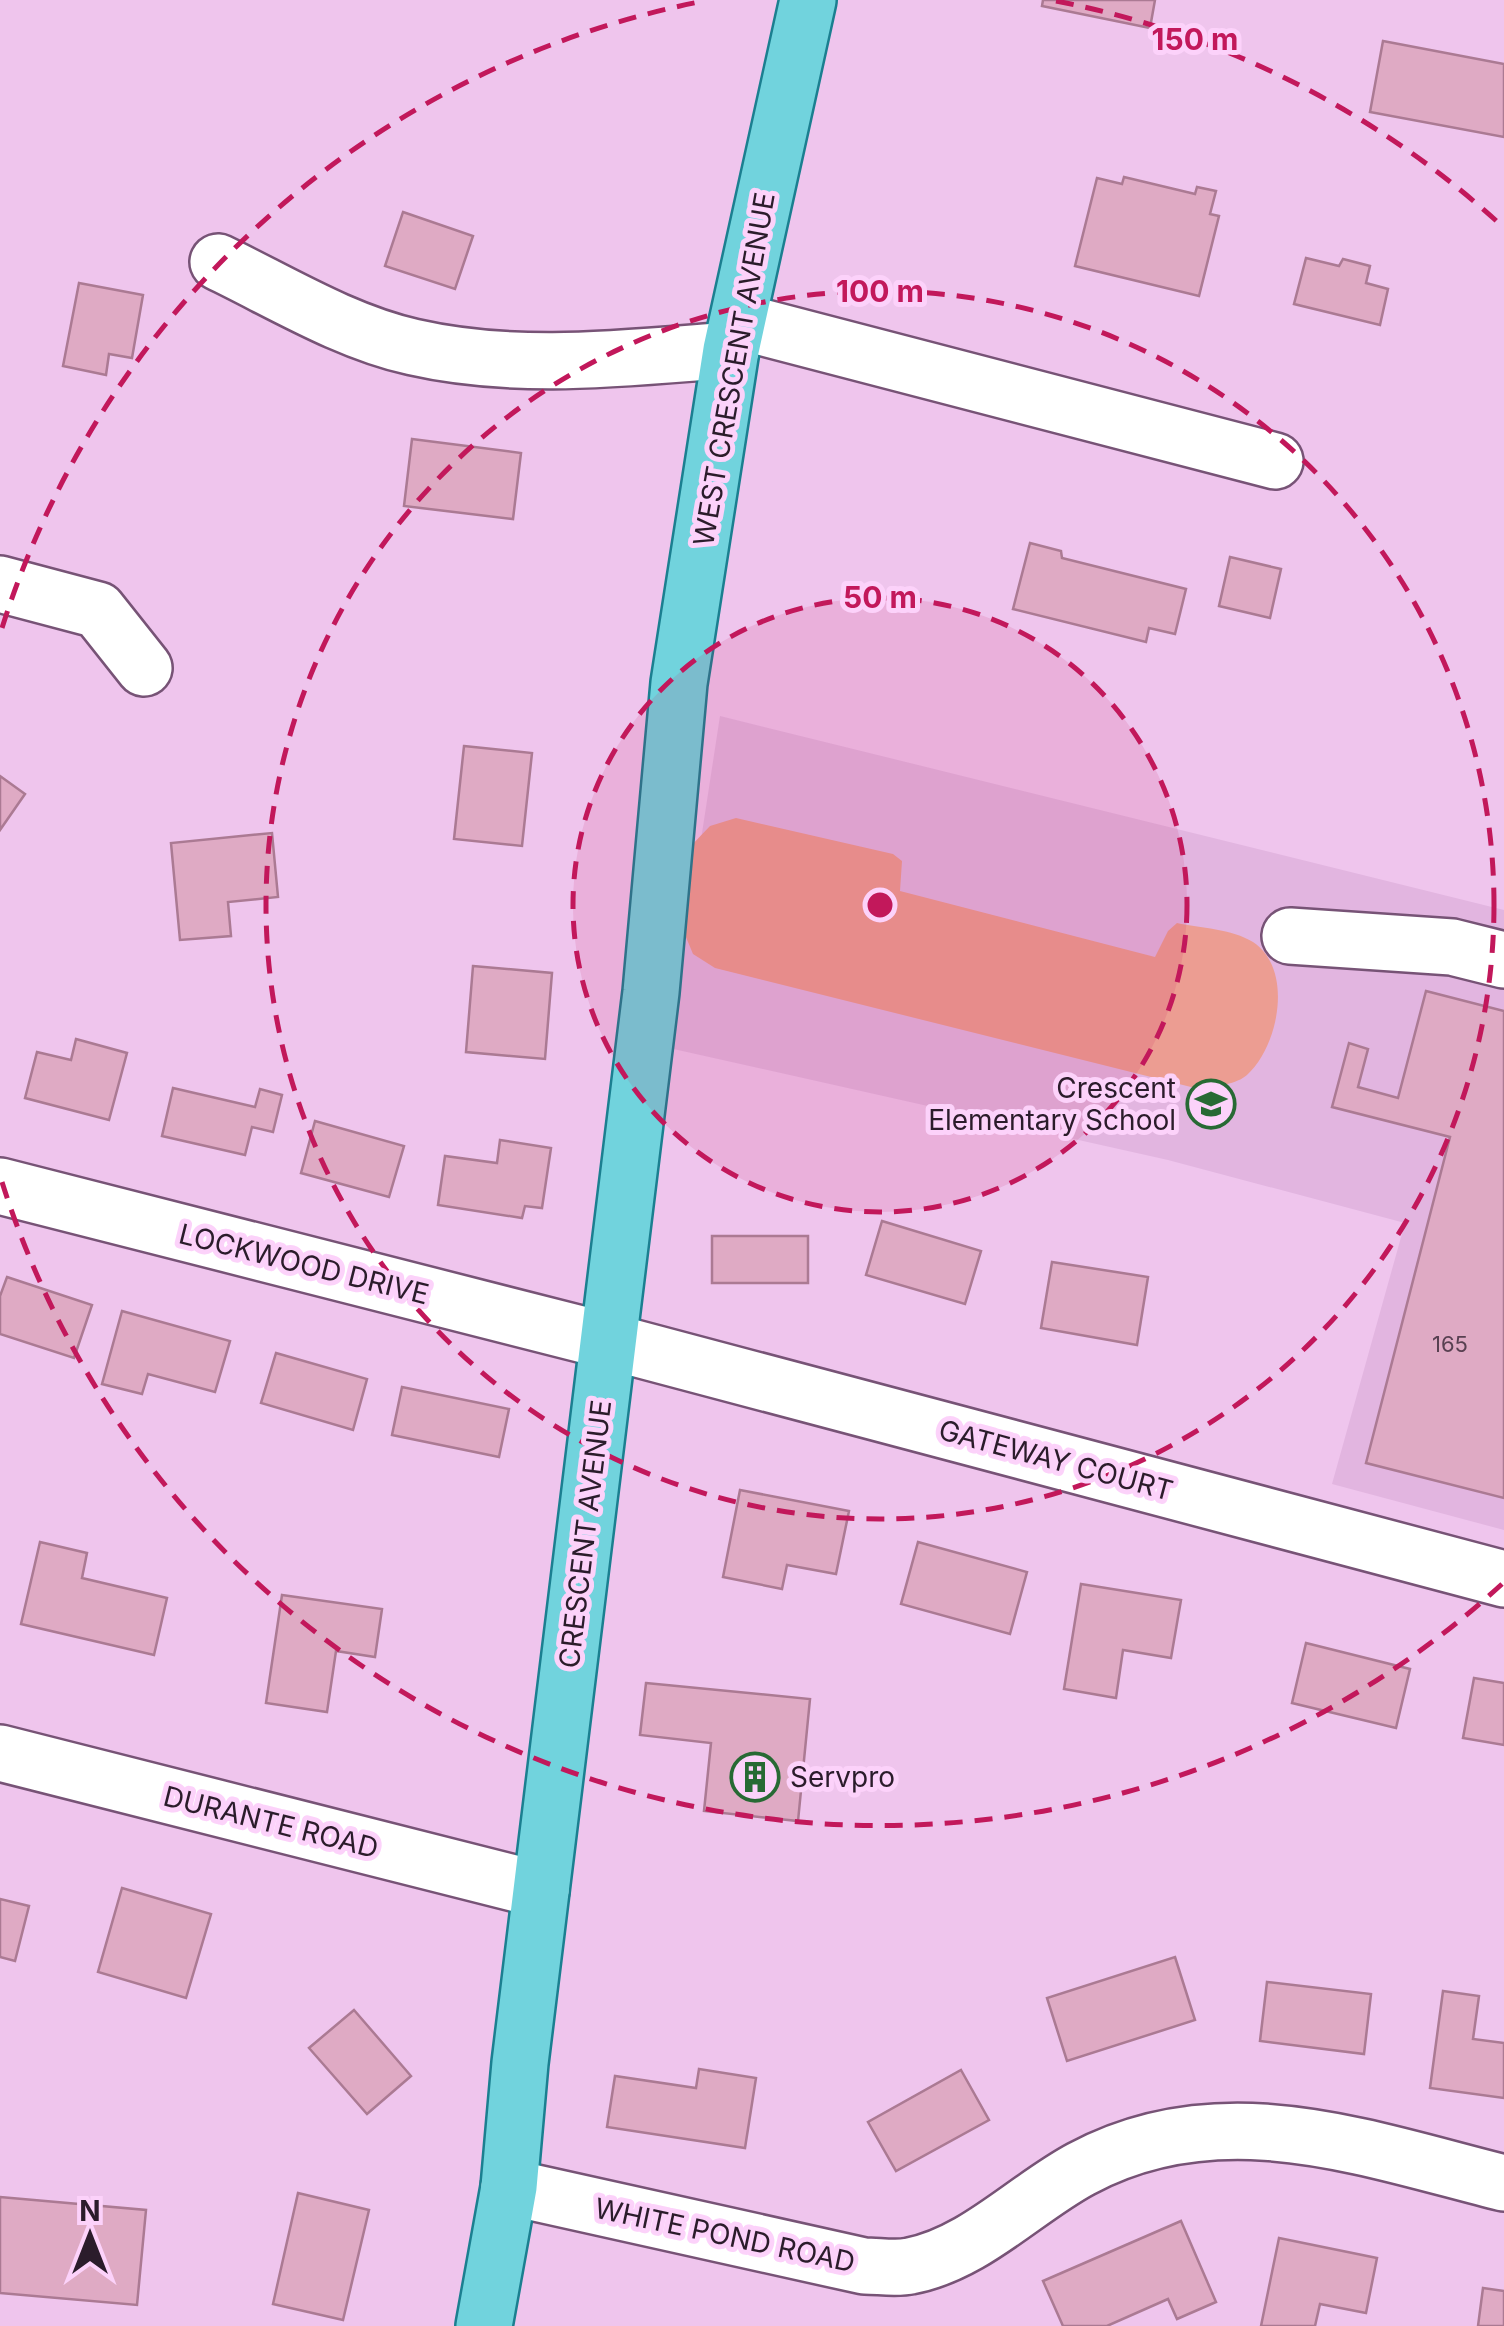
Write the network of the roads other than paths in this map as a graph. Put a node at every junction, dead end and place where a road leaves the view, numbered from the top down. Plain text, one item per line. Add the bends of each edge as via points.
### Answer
1 (808, 0) edge
2 (218, 262) dead end
3 (734, 336) junction
4 (1275, 461) dead end
5 (0, 584) edge
6 (144, 668) dead end
7 (673, 740) joint
8 (1290, 936) dead end
9 (1504, 960) edge
10 (0, 1186) edge
11 (608, 1341) junction
12 (1504, 1579) edge
13 (0, 1753) edge
14 (541, 1890) junction
15 (1504, 2183) edge
16 (509, 2187) junction
17 (484, 2326) edge

1 - 3 main road, WEST CRESCENT AVENUE
2 - 3 street via 334,320 410,347 467,357 584,362
3 - 4 street
3 - 7 main road, WEST CRESCENT AVENUE
5 - 6 street via 98,610
7 - 11 main road, CRESCENT AVENUE
8 - 9 street via 1452,946
10 - 11 street, LOCKWOOD DRIVE
11 - 12 street, GATEWAY COURT
11 - 14 main road, CRESCENT AVENUE
13 - 14 street, DURANTE ROAD
14 - 16 main road, CRESCENT AVENUE
15 - 16 street, WHITE POND ROAD via 1312,2135 1247,2129 1183,2135 1082,2168 948,2254 908,2266 864,2266
16 - 17 main road, CRESCENT AVENUE

